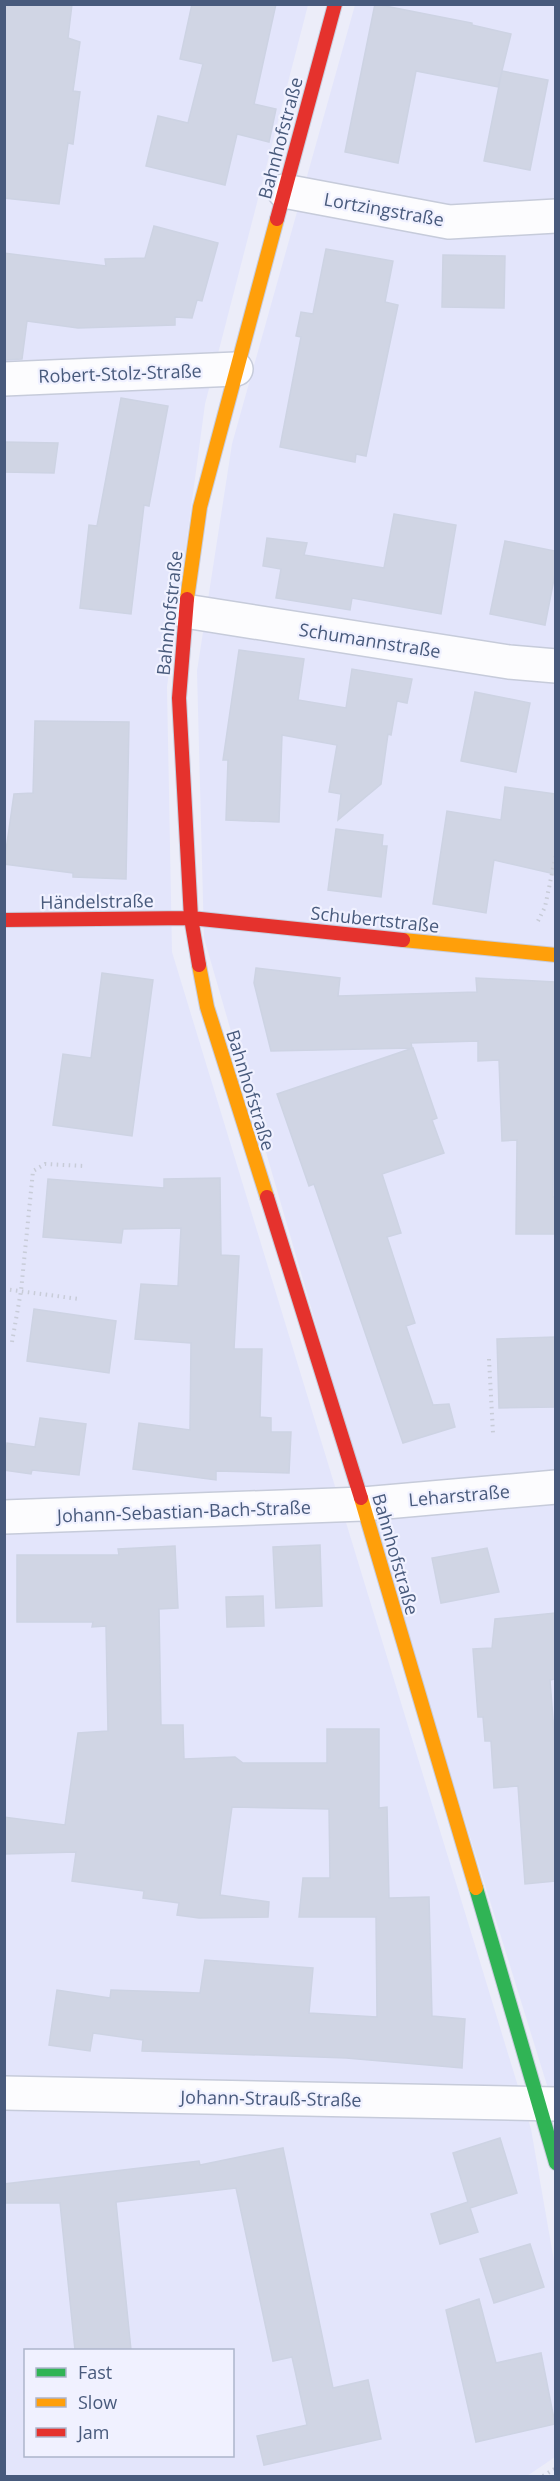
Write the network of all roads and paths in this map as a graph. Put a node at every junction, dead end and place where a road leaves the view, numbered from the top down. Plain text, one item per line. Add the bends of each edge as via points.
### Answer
1 (336, 4) edge
2 (284, 191) junction
3 (555, 216) edge
4 (236, 369) junction
5 (4, 379) edge
6 (185, 611) junction
7 (555, 666) edge
8 (555, 854) edge
9 (191, 918) junction
10 (4, 920) edge
11 (525, 952) junction
12 (555, 955) edge
13 (84, 1166) dead end
14 (4, 1289) edge
15 (21, 1291) junction
16 (79, 1299) dead end
17 (12, 1341) dead end
18 (489, 1359) dead end
19 (493, 1433) dead end
20 (555, 1487) edge
21 (363, 1504) junction
22 (4, 1517) edge
23 (4, 2093) edge
24 (547, 2104) edge
25 (555, 2163) edge
26 (555, 2469) edge
27 (543, 2476) edge

1 - 2 main road, Bahnhofstraße
2 - 3 street, Lortzingstraße via 449,222
2 - 4 main road, Bahnhofstraße
4 - 5 street, Robert-Stolz-Straße
4 - 6 main road, Bahnhofstraße via 200,507
6 - 7 street, Schumannstraße
6 - 9 main road, Bahnhofstraße via 179,698
8 - 11 path via 545,907
9 - 10 main road, Händelstraße
9 - 11 main road, Schubertstraße
9 - 21 main road, Bahnhofstraße via 207,1007
11 - 12 main road, Schubertstraße
13 - 15 path via 45,1164 33,1172
14 - 15 path
15 - 16 path
15 - 17 path
18 - 19 path
20 - 21 street, Leharstraße
21 - 22 street, Johann-Sebastian-Bach-Straße
21 - 24 main road, Bahnhofstraße
23 - 24 street, Johann-Strauß-Straße
24 - 25 main road, Bahnhofstraße
26 - 27 path

